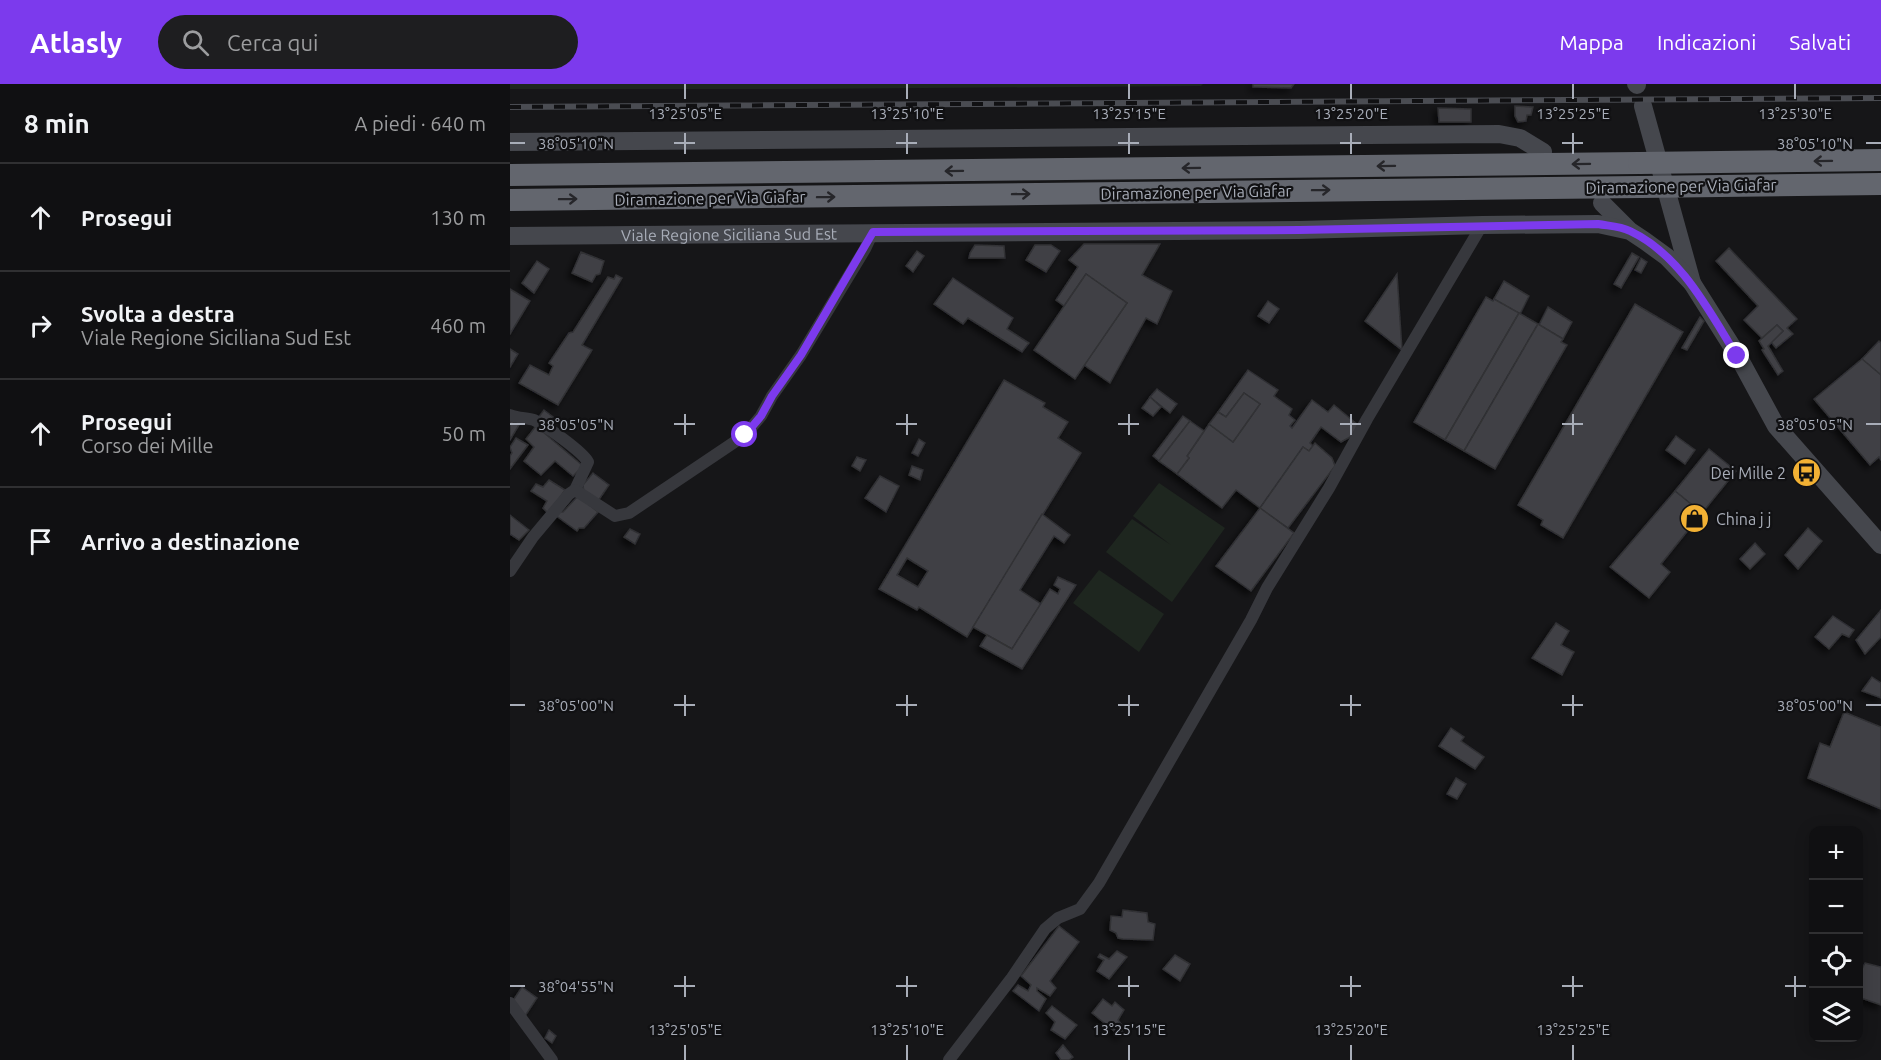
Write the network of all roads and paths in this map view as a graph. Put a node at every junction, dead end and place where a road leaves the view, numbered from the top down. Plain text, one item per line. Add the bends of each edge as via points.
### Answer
1 (1643, 106) dead end
2 (510, 142) edge
3 (1543, 152) dead end
4 (1881, 160) edge
5 (510, 175) edge
6 (1881, 184) edge
7 (510, 200) edge
8 (1602, 203) dead end
9 (1482, 225) junction
10 (1630, 231) junction
11 (873, 232) junction
12 (510, 236) edge
13 (1692, 284) junction
14 (510, 415) edge
15 (575, 490) junction
16 (1881, 545) edge
17 (510, 571) edge
18 (510, 1003) edge
19 (552, 1060) edge
20 (949, 1060) edge

1 - 13 street
2 - 3 street via 1499,134 1521,138
4 -> 5 highway, Diramazione per Via Giafar, bridge
7 -> 6 highway, Diramazione per Via Giafar, bridge
8 - 10 street, Viale Regione Siciliana Sud Est
9 - 10 street, Viale Regione Siciliana Sud Est via 1598,224
9 - 11 street, Viale Regione Siciliana Sud Est
9 - 20 street via 1267,588 1099,883 1080,909 1058,918 1045,929
10 - 13 street, Viale Regione Siciliana Sud Est via 1667,257
11 - 12 street, Viale Regione Siciliana Sud Est
11 - 15 street via 807,346 745,435 629,513 615,516
13 - 16 street via 1776,426
14 - 15 street via 533,420 587,458
15 - 17 street via 533,537
18 - 19 street

